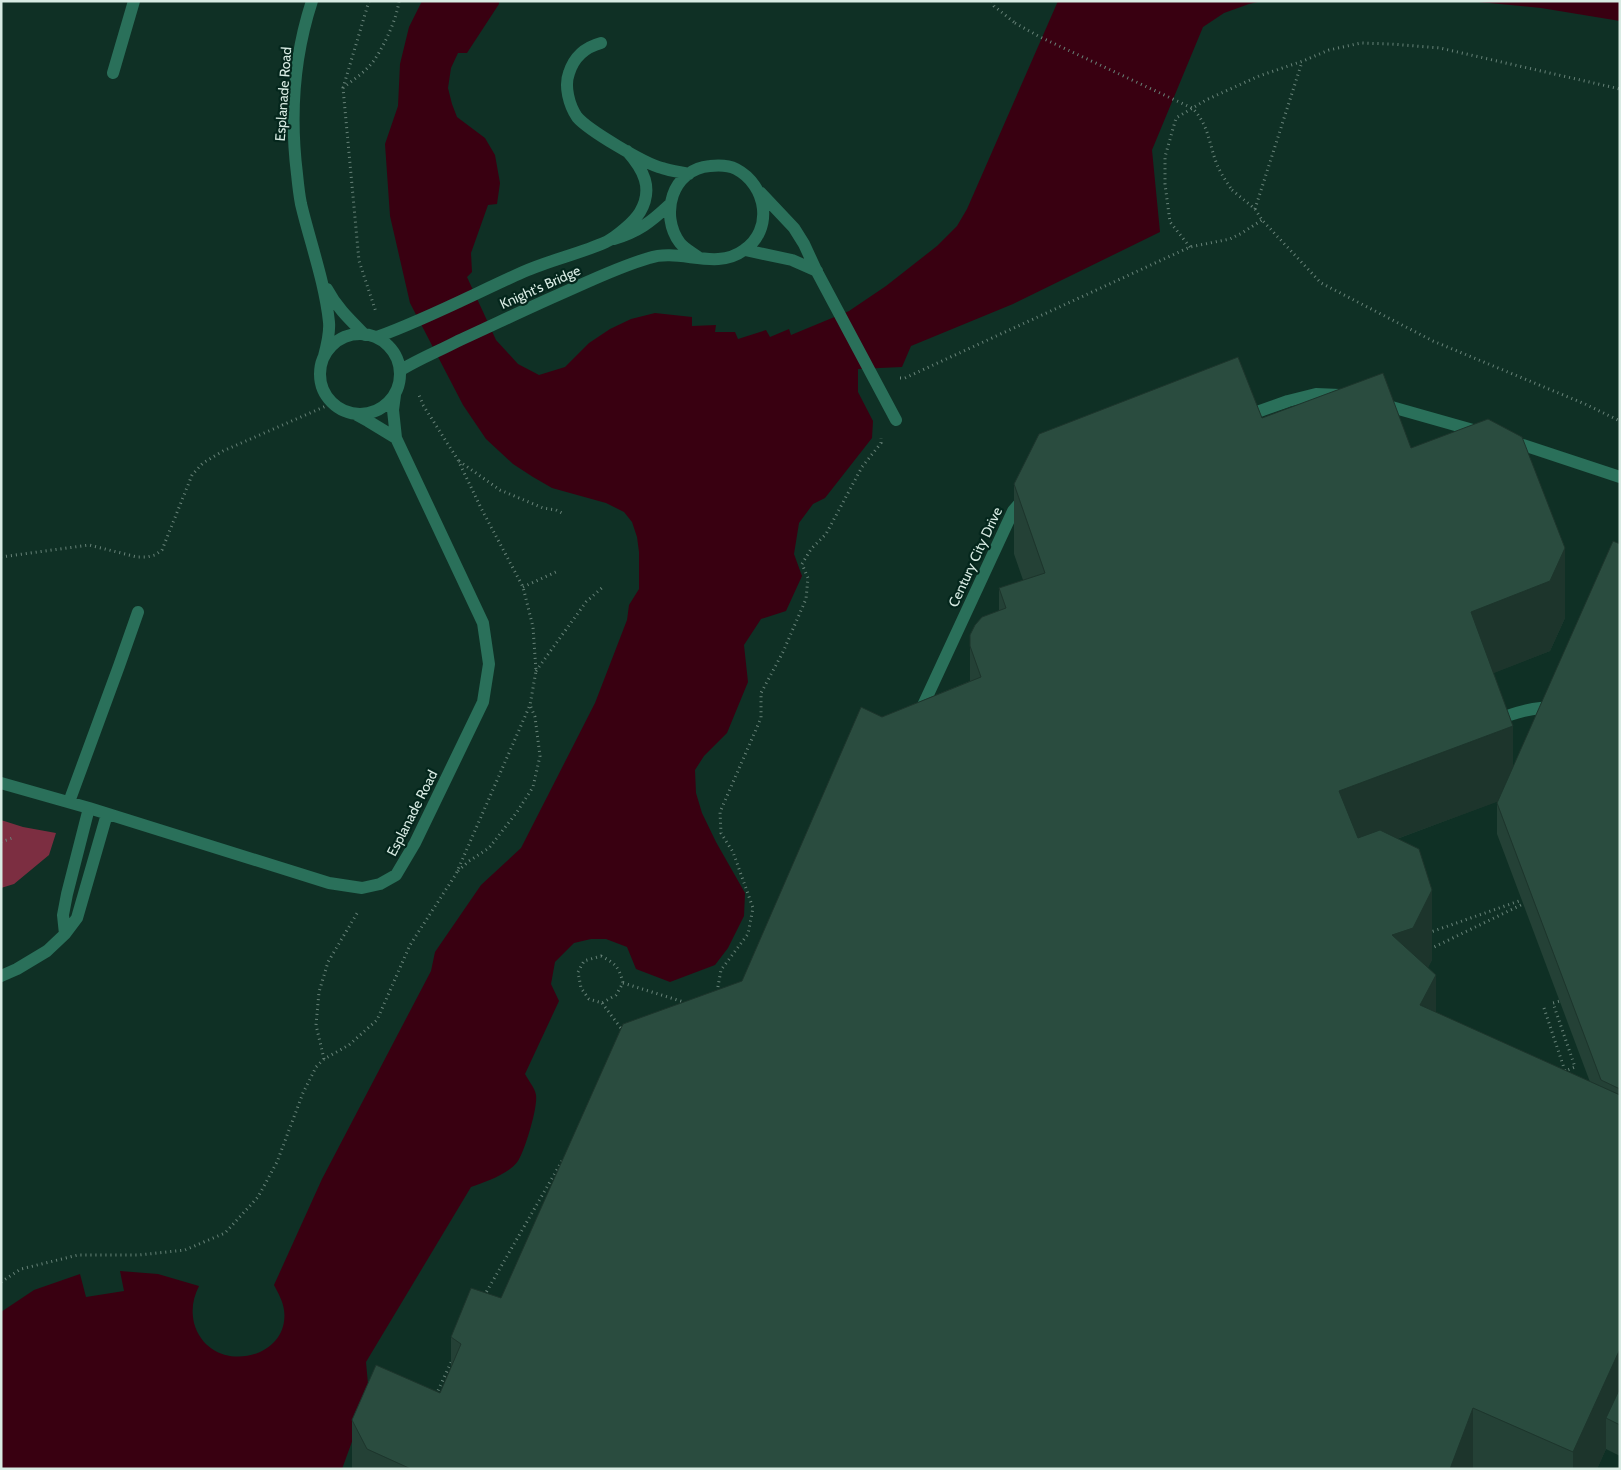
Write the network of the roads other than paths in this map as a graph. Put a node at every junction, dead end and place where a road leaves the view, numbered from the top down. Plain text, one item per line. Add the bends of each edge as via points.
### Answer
1 (134, 1) edge
2 (312, 1) edge
3 (602, 43) dead end
4 (113, 73) dead end
5 (626, 150) junction
6 (688, 174) junction
7 (759, 191) junction
8 (669, 205) junction
9 (607, 241) junction
10 (745, 250) junction
11 (698, 257) junction
12 (817, 271) junction
13 (320, 276) junction
14 (371, 336) junction
15 (324, 356) junction
16 (404, 368) junction
17 (395, 395) junction
18 (1349, 395) edge
19 (1368, 400) edge
20 (354, 414) junction
21 (896, 420) dead end
22 (1233, 421) edge
23 (396, 438) junction
24 (1620, 476) edge
25 (1039, 490) edge
26 (138, 612) dead end
27 (1571, 710) edge
28 (1486, 724) edge
29 (912, 728) edge
30 (1, 783) edge
31 (68, 802) junction
32 (89, 808) junction
33 (108, 814) junction
34 (63, 915) junction
35 (77, 918) junction
36 (65, 934) junction
37 (1, 976) edge

1 - 4 street
2 - 13 street, Esplanade Road via 298,65 294,153 300,202
3 - 5 street, Knight's Bridge via 592,46 572,63 568,92 577,116 588,127
5 - 6 street, Knight's Bridge via 645,162
5 - 9 street, Knight's Bridge via 643,172 646,197 631,223
6 - 7 street via 703,166 720,165 736,169
6 - 8 street, Knight's Bridge via 676,187
7 - 10 street via 764,207 763,223 757,238
7 - 12 street via 794,228
8 - 9 street, Knight's Bridge via 644,227 630,235
8 - 11 street via 670,226 681,245
9 - 14 street, Knight's Bridge via 525,271 390,333
10 - 11 street, Knight's Bridge via 731,258
10 - 12 street via 792,260
11 - 16 street, Knight's Bridge via 650,257 507,318
12 - 21 street
13 - 14 street, Esplanade Road via 343,314
13 - 15 street, Esplanade Road via 329,323
14 - 15 street via 357,333 343,338
14 - 16 street via 382,340
15 - 20 street via 320,371 325,394 342,410
16 - 17 street
17 - 20 street via 377,411
17 - 23 street, Esplanade Road
18 - 22 street via 1316,394
19 - 24 street
20 - 23 street
23 - 33 street, Esplanade Road via 483,623 489,664 483,702 415,843 396,875 380,884 362,888 329,883
25 - 29 street, Century City Drive via 1020,501 1013,511
26 - 31 street
27 - 28 street via 1534,708
30 - 31 street, Esplanade Road
31 - 32 street, Esplanade Road
32 - 33 street, Esplanade Road
32 - 34 street
33 - 35 street
34 - 35 street
34 - 36 street
35 - 36 street
36 - 37 street via 47,951

